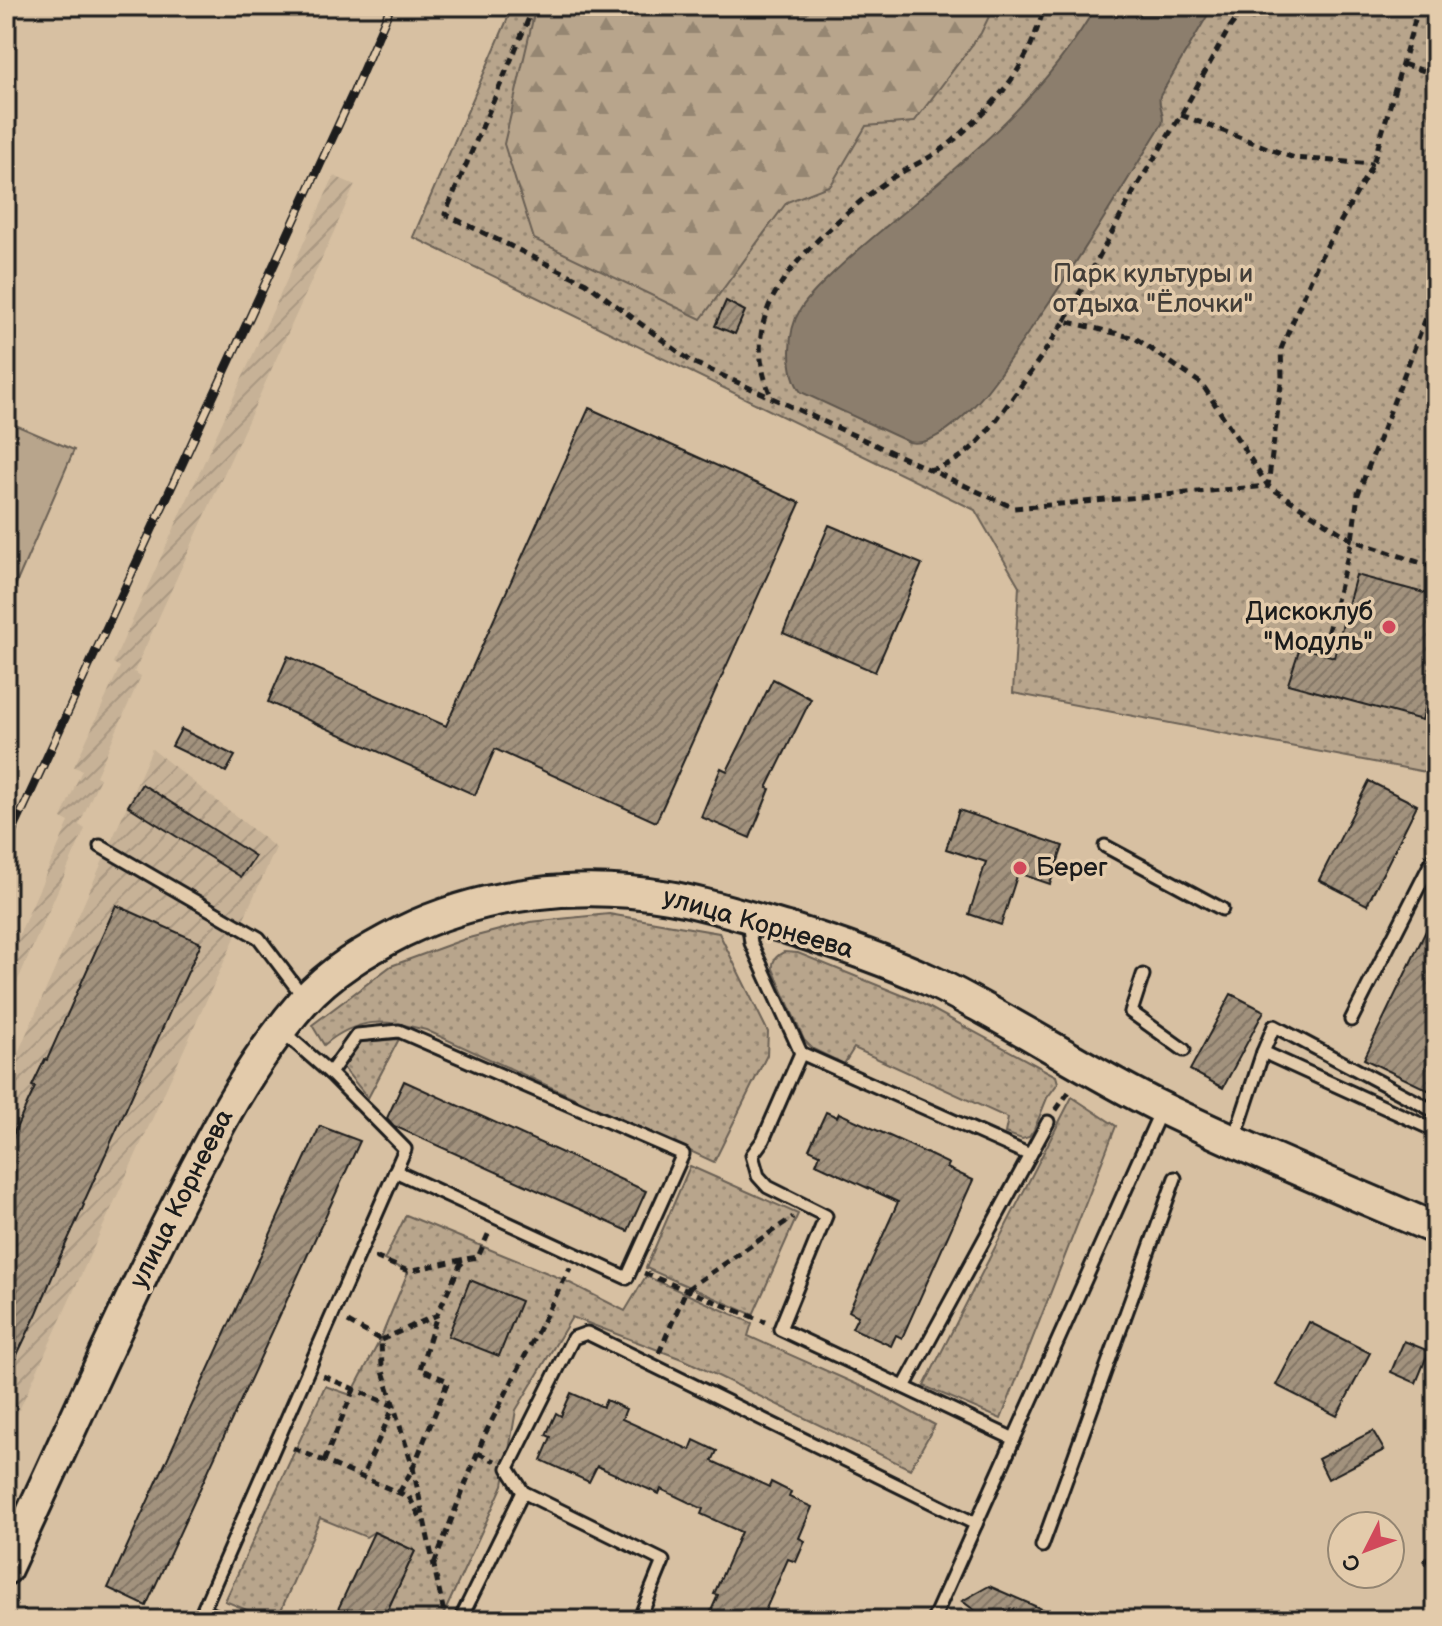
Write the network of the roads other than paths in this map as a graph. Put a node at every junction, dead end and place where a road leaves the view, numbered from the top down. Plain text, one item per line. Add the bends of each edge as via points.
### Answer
1 (100, 846) dead end
2 (1105, 846) dead end
3 (1436, 853) edge
4 (1222, 909) dead end
5 (750, 917) junction
6 (1143, 975) dead end
7 (305, 1000) junction
8 (1351, 1020) dead end
9 (281, 1030) junction
10 (1184, 1050) dead end
11 (1263, 1052) junction
12 (801, 1053) junction
13 (330, 1073) junction
14 (1162, 1108) junction
15 (1436, 1112) edge
16 (1048, 1122) road end
17 (1436, 1131) edge
18 (1234, 1141) junction
19 (1030, 1155) junction
20 (395, 1171) junction
21 (1175, 1178) dead end
22 (1436, 1229) edge
23 (904, 1387) junction
24 (1014, 1439) junction
25 (523, 1492) junction
26 (976, 1524) junction
27 (1042, 1546) dead end
28 (6, 1569) edge
29 (225, 1620) edge
30 (460, 1620) edge
31 (639, 1620) edge
32 (933, 1620) edge

1 - 7 lane via 259,938
2 - 4 lane
3 - 8 lane
5 - 7 street, улица Корнеева via 628,892 554,892 495,900 437,917 368,950
5 - 12 lane via 751,943
5 - 14 street, улица Корнеева via 929,980
6 - 10 lane via 1131,1012
7 - 9 street, улица Корнеева
9 - 13 lane
9 - 28 street, улица Корнеева via 209,1142
11 - 15 lane via 1274,1026
11 - 17 lane
11 - 18 lane
12 - 19 lane
12 - 23 lane via 752,1155 758,1176 768,1187 826,1216 780,1329
13 - 20 lane via 405,1149
13 - 20 lane via 357,1035 399,1031 683,1154 627,1278
14 - 18 street, улица Корнеева
14 - 24 lane
16 - 19 lane
18 - 22 street, улица Корнеева
19 - 23 lane
20 - 29 lane via 203,1610
21 - 27 lane
23 - 24 lane
24 - 26 lane
25 - 26 lane via 508,1468 573,1338 587,1333
25 - 30 lane
25 - 31 lane via 663,1561
26 - 32 lane

